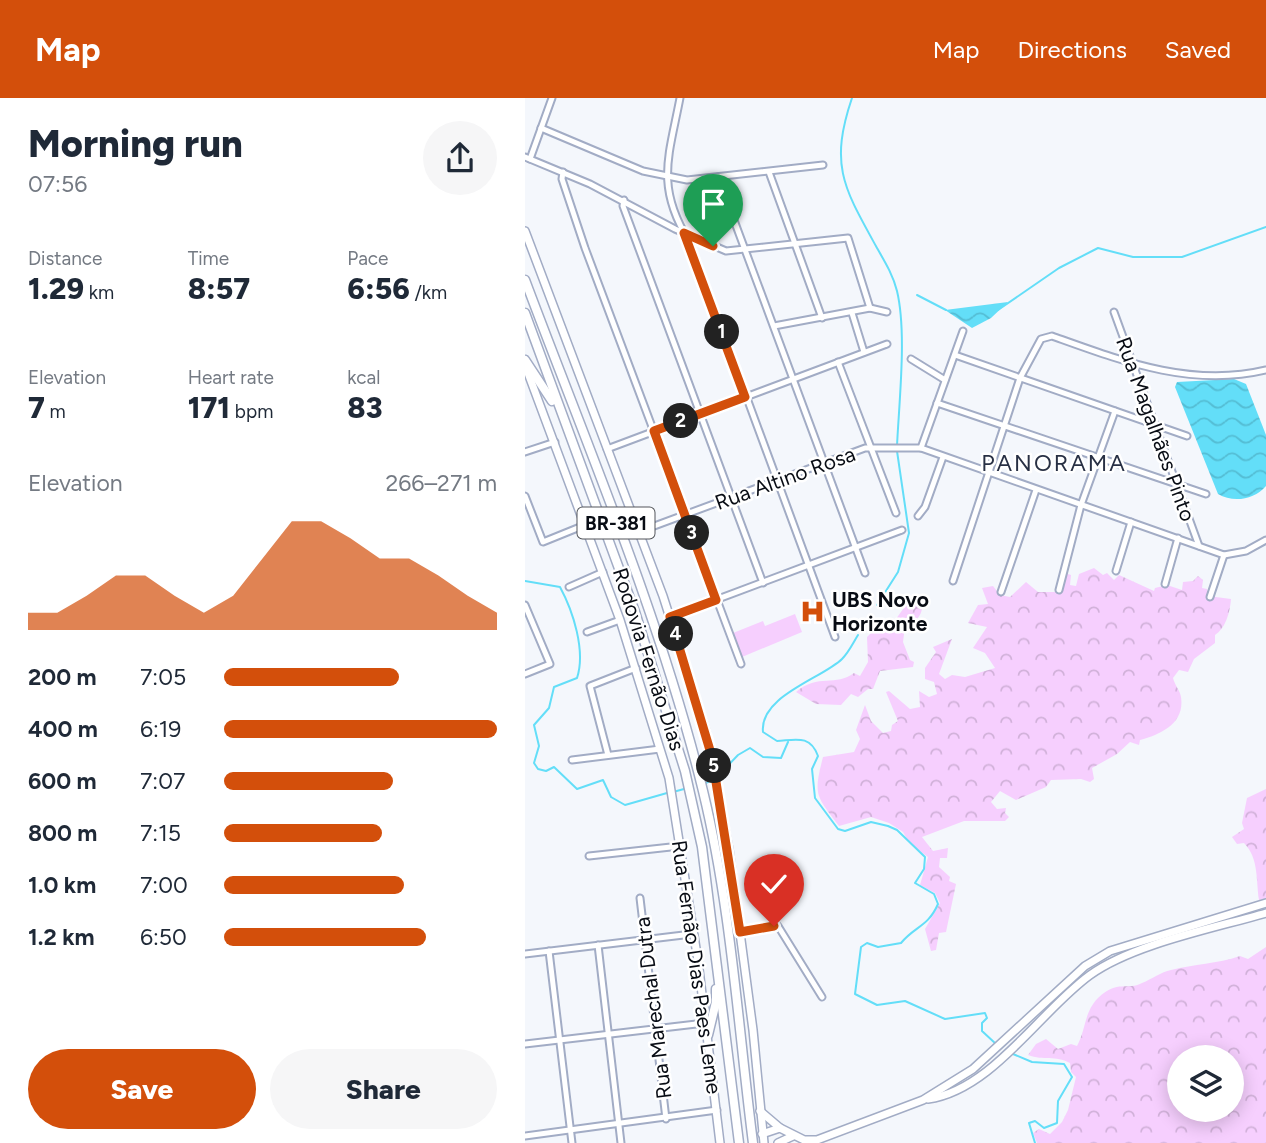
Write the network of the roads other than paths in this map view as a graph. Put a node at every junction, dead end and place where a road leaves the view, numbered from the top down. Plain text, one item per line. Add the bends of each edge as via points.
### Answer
1 (552, 98) edge
2 (680, 98) edge
3 (541, 128) junction
4 (527, 158) edge
5 (823, 165) dead end
6 (563, 172) junction
7 (769, 172) junction
8 (665, 176) junction
9 (718, 177) junction
10 (624, 200) junction
11 (525, 231) edge
12 (684, 233) junction
13 (795, 244) junction
14 (746, 250) junction
15 (525, 280) edge
16 (870, 309) junction
17 (887, 312) dead end
18 (1114, 312) dead end
19 (525, 313) edge
20 (852, 313) junction
21 (822, 318) junction
22 (774, 326) junction
23 (963, 331) dead end
24 (887, 344) dead end
25 (864, 352) junction
26 (954, 355) junction
27 (911, 359) dead end
28 (838, 362) junction
29 (525, 363) edge
30 (1133, 365) junction
31 (1266, 370) edge
32 (1020, 378) junction
33 (792, 379) junction
34 (945, 380) junction
35 (745, 397) junction
36 (937, 403) junction
37 (1115, 411) junction
38 (699, 414) junction
39 (1004, 425) junction
40 (1156, 425) junction
41 (654, 431) junction
42 (569, 436) junction
43 (1187, 436) dead end
44 (555, 442) junction
45 (870, 447) junction
46 (921, 448) junction
47 (607, 449) junction
48 (525, 453) edge
49 (943, 457) junction
50 (1099, 458) junction
51 (824, 463) junction
52 (989, 473) junction
53 (777, 481) junction
54 (1176, 484) junction
55 (1036, 490) junction
56 (1206, 494) dead end
57 (525, 496) edge
58 (731, 497) junction
59 (1081, 506) junction
60 (527, 509) edge
61 (896, 513) dead end
62 (685, 514) junction
63 (918, 516) dead end
64 (1132, 522) junction
65 (585, 525) junction
66 (902, 530) dead end
67 (638, 532) junction
68 (1178, 538) junction
69 (1266, 540) edge
70 (1199, 546) junction
71 (856, 548) junction
72 (1224, 555) junction
73 (809, 566) junction
74 (1115, 571) dead end
75 (603, 572) junction
76 (865, 573) dead end
77 (953, 581) dead end
78 (763, 583) junction
79 (1165, 584) dead end
80 (569, 587) dead end
81 (1059, 590) dead end
82 (1002, 592) dead end
83 (1210, 597) dead end
84 (716, 600) junction
85 (525, 605) edge
86 (670, 617) junction
87 (620, 620) junction
88 (586, 632) dead end
89 (835, 637) dead end
90 (741, 664) dead end
91 (636, 667) junction
92 (525, 674) edge
93 (660, 749) junction
94 (608, 755) junction
95 (572, 760) dead end
96 (680, 846) junction
97 (590, 856) dead end
98 (640, 898) dead end
99 (1266, 903) edge
100 (1266, 913) edge
101 (740, 932) junction
102 (692, 934) junction
103 (714, 937) junction
104 (644, 941) junction
105 (598, 945) junction
106 (549, 951) junction
107 (525, 954) edge
108 (822, 997) dead end
109 (705, 1023) junction
110 (655, 1030) junction
111 (608, 1034) junction
112 (708, 1035) junction
113 (560, 1040) junction
114 (525, 1044) edge
115 (923, 1100) junction
116 (717, 1110) junction
117 (760, 1111) junction
118 (666, 1119) junction
119 (618, 1124) junction
120 (780, 1128) junction
121 (571, 1130) junction
122 (525, 1136) edge
123 (793, 1136) junction
124 (763, 1139) edge
125 (572, 1143) edge
126 (621, 1143) edge
127 (720, 1143) edge
128 (739, 1143) edge
129 (753, 1143) edge
130 (778, 1143) edge

1 - 3 street
2 - 8 street
3 - 4 street
3 - 8 street via 632,167
4 - 6 street
5 - 7 street
6 - 10 street
6 - 41 street via 585,248
7 - 9 street
7 - 13 street
8 - 9 street
8 - 12 street
9 - 14 street
10 - 12 street
10 - 38 street
11 - 47 main road
12 - 14 street via 726,251
12 - 35 street
13 - 14 street
13 - 16 street via 848,238
13 - 21 street
14 - 22 street
15 - 129 highway, Rodovia Fernão Dias / BR-381 via 648,606 697,769 723,896
16 - 17 street
16 - 20 street
18 - 30 street, Rua Magalhães Pinto
19 - 42 highway, Rodovia Fernão Dias / BR-381
20 - 21 street
20 - 25 street
21 - 22 street
22 - 33 street
23 - 26 street
24 - 25 street
25 - 28 street
26 - 32 street
26 - 34 street
27 - 34 street
28 - 33 street
28 - 45 street
29 - 42 highway via 545,386
29 - 44 main road, Rua Fernão Dias Paes Leme
30 - 31 street via 1174,374 1238,375
30 - 32 street via 1052,336 1041,339
30 - 40 street, Rua Magalhães Pinto
32 - 37 street
32 - 39 street
33 - 35 street
33 - 51 street
34 - 36 street
35 - 38 street
35 - 53 street
36 - 39 street
36 - 46 street
37 - 40 street
37 - 50 street
38 - 41 street
38 - 58 street
39 - 50 street
39 - 52 street
40 - 43 street
40 - 54 street, Rua Magalhães Pinto
41 - 47 street
41 - 62 street
42 - 103 highway, Rodovia Fernão Dias / BR-381 via 635,612 685,771
44 - 48 street
44 - 65 main road, Rua Fernão Dias Paes Leme
45 - 46 street, Rua Altino Rosa
45 - 51 street, Rua Altino Rosa
45 - 61 street
46 - 49 street, Rua Altino Rosa
47 - 67 main road
49 - 52 street, Rua Altino Rosa
49 - 63 street
50 - 54 street
50 - 59 street
51 - 53 street, Rua Altino Rosa
51 - 71 street
52 - 55 street, Rua Altino Rosa
52 - 77 street
53 - 58 street, Rua Altino Rosa
53 - 73 street
54 - 56 street
54 - 70 street, Rua Magalhães Pinto
55 - 59 street, Rua Altino Rosa
55 - 82 street
57 - 60 street
58 - 62 street, Rua Altino Rosa
58 - 78 street
59 - 64 street, Rua Altino Rosa
59 - 81 street
60 - 65 street via 543,541
62 - 67 street, Rua Altino Rosa
62 - 84 street
64 - 68 street, Rua Altino Rosa
64 - 74 street
65 - 75 main road, Rua Fernão Dias Paes Leme
66 - 71 street
67 - 86 main road
68 - 70 street, Rua Altino Rosa
68 - 79 street
69 - 72 street via 1246,551
70 - 72 street, Rua Altino Rosa
71 - 73 street
71 - 76 street
72 - 83 street
73 - 78 street
73 - 89 street
75 - 80 street
75 - 87 main road, Rua Fernão Dias Paes Leme
78 - 84 street
84 - 86 street
84 - 90 street
85 - 92 street via 550,666
86 - 101 main road via 720,792
87 - 88 street
87 - 91 main road, Rua Fernão Dias Paes Leme
91 - 93 main road, Rua Fernão Dias Paes Leme
91 - 94 street via 590,686
93 - 94 street
93 - 96 main road, Rua Fernão Dias Paes Leme
94 - 95 street
96 - 97 street
96 - 102 main road, Rua Fernão Dias Paes Leme
98 - 104 street, Rua Marechal Dutra
99 - 115 main road via 1110,951 1085,966 973,1069
100 - 115 main road via 1114,961 1090,975 979,1077 941,1097
101 - 108 street via 778,926
101 - 117 main road
102 - 104 street
102 - 109 main road, Rua Fernão Dias Paes Leme
103 - 112 highway via 716,1002
103 - 128 highway, Rodovia Fernão Dias / BR-381
104 - 105 street
104 - 110 street, Rua Marechal Dutra
105 - 106 street
105 - 111 street
106 - 107 street
106 - 113 street
109 - 110 street
109 - 112 main road, Rua Fernão Dias Paes Leme
110 - 111 street
110 - 118 street, Rua Marechal Dutra
111 - 113 street
111 - 119 street
112 - 116 main road, Rua Fernão Dias Paes Leme
113 - 114 street
113 - 121 street
115 - 123 main road via 828,1138
116 - 118 street
116 - 127 main road, Rua Fernão Dias Paes Leme
117 - 120 main road
117 - 124 main road
118 - 119 street
119 - 121 street
119 - 126 street
120 - 123 main road
120 - 124 main road
121 - 122 street
121 - 125 street
123 - 130 main road

